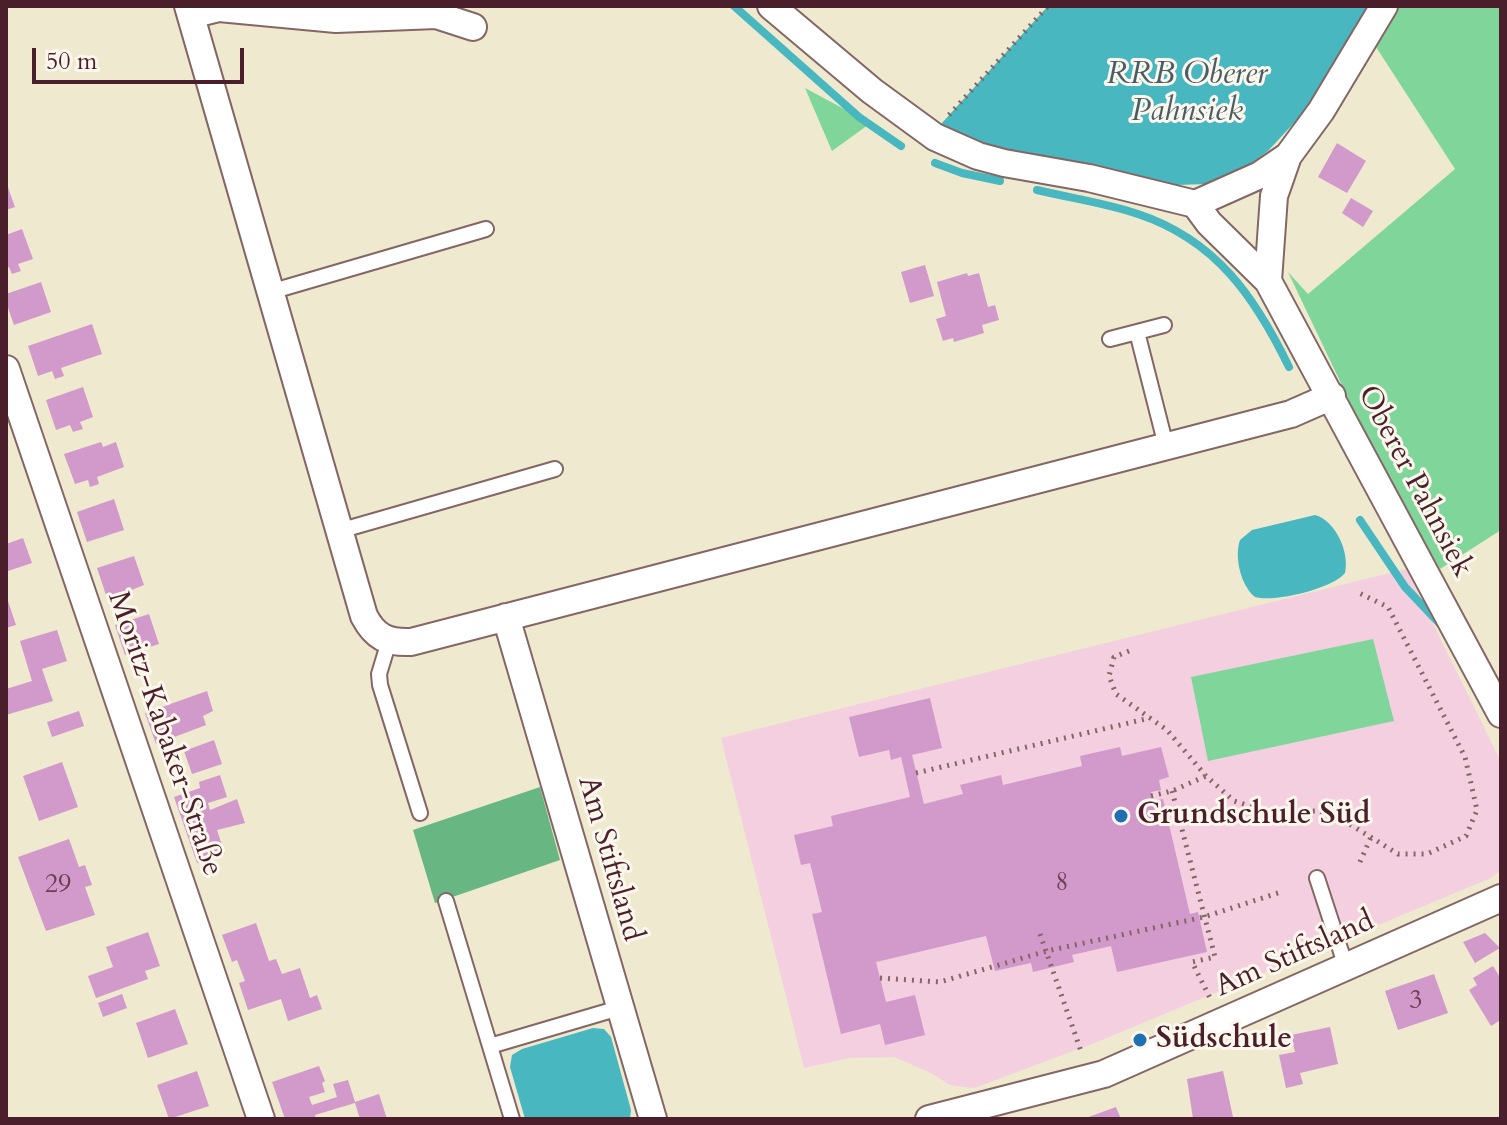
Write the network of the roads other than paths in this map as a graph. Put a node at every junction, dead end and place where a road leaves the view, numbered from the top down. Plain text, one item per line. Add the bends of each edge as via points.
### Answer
1 (771, 6) edge
2 (1384, 6) edge
3 (190, 10) edge
4 (473, 27) dead end
5 (1288, 156) junction
6 (1195, 204) junction
7 (486, 229) dead end
8 (1268, 281) junction
9 (270, 292) junction
10 (1164, 325) dead end
11 (1137, 332) junction
12 (1110, 339) dead end
13 (6, 369) edge
14 (1332, 396) junction
15 (1166, 446) junction
16 (555, 469) dead end
17 (339, 531) junction
18 (506, 617) junction
19 (389, 641) junction
20 (1501, 714) edge
21 (420, 813) dead end
22 (1317, 878) dead end
23 (1501, 898) edge
24 (446, 901) dead end
25 (1346, 967) junction
26 (619, 1008) junction
27 (490, 1046) junction
28 (261, 1119) edge
29 (512, 1119) edge
30 (653, 1119) edge
31 (929, 1119) edge

1 - 6 street via 935,137 1004,163
2 - 5 street
3 - 4 street via 336,19 436,15
3 - 9 street
5 - 6 street via 1260,175
5 - 8 street via 1274,196
6 - 8 street, Oberer Pahnsiek
7 - 9 lane
8 - 14 street, Oberer Pahnsiek
9 - 17 street
10 - 11 lane
11 - 12 lane
11 - 15 lane
13 - 28 street, Moritz-Kabaker-Straße
14 - 15 street via 1291,414
14 - 20 street, Oberer Pahnsiek
15 - 18 street
16 - 17 lane
17 - 19 street via 364,616 371,630
18 - 19 street via 411,642
18 - 26 street, Am Stiftsland
19 - 21 lane via 380,685
22 - 25 lane
23 - 25 street, Am Stiftsland
24 - 27 lane
25 - 31 street, Am Stiftsland via 1104,1074
26 - 27 lane
26 - 30 street, Am Stiftsland
27 - 29 lane

